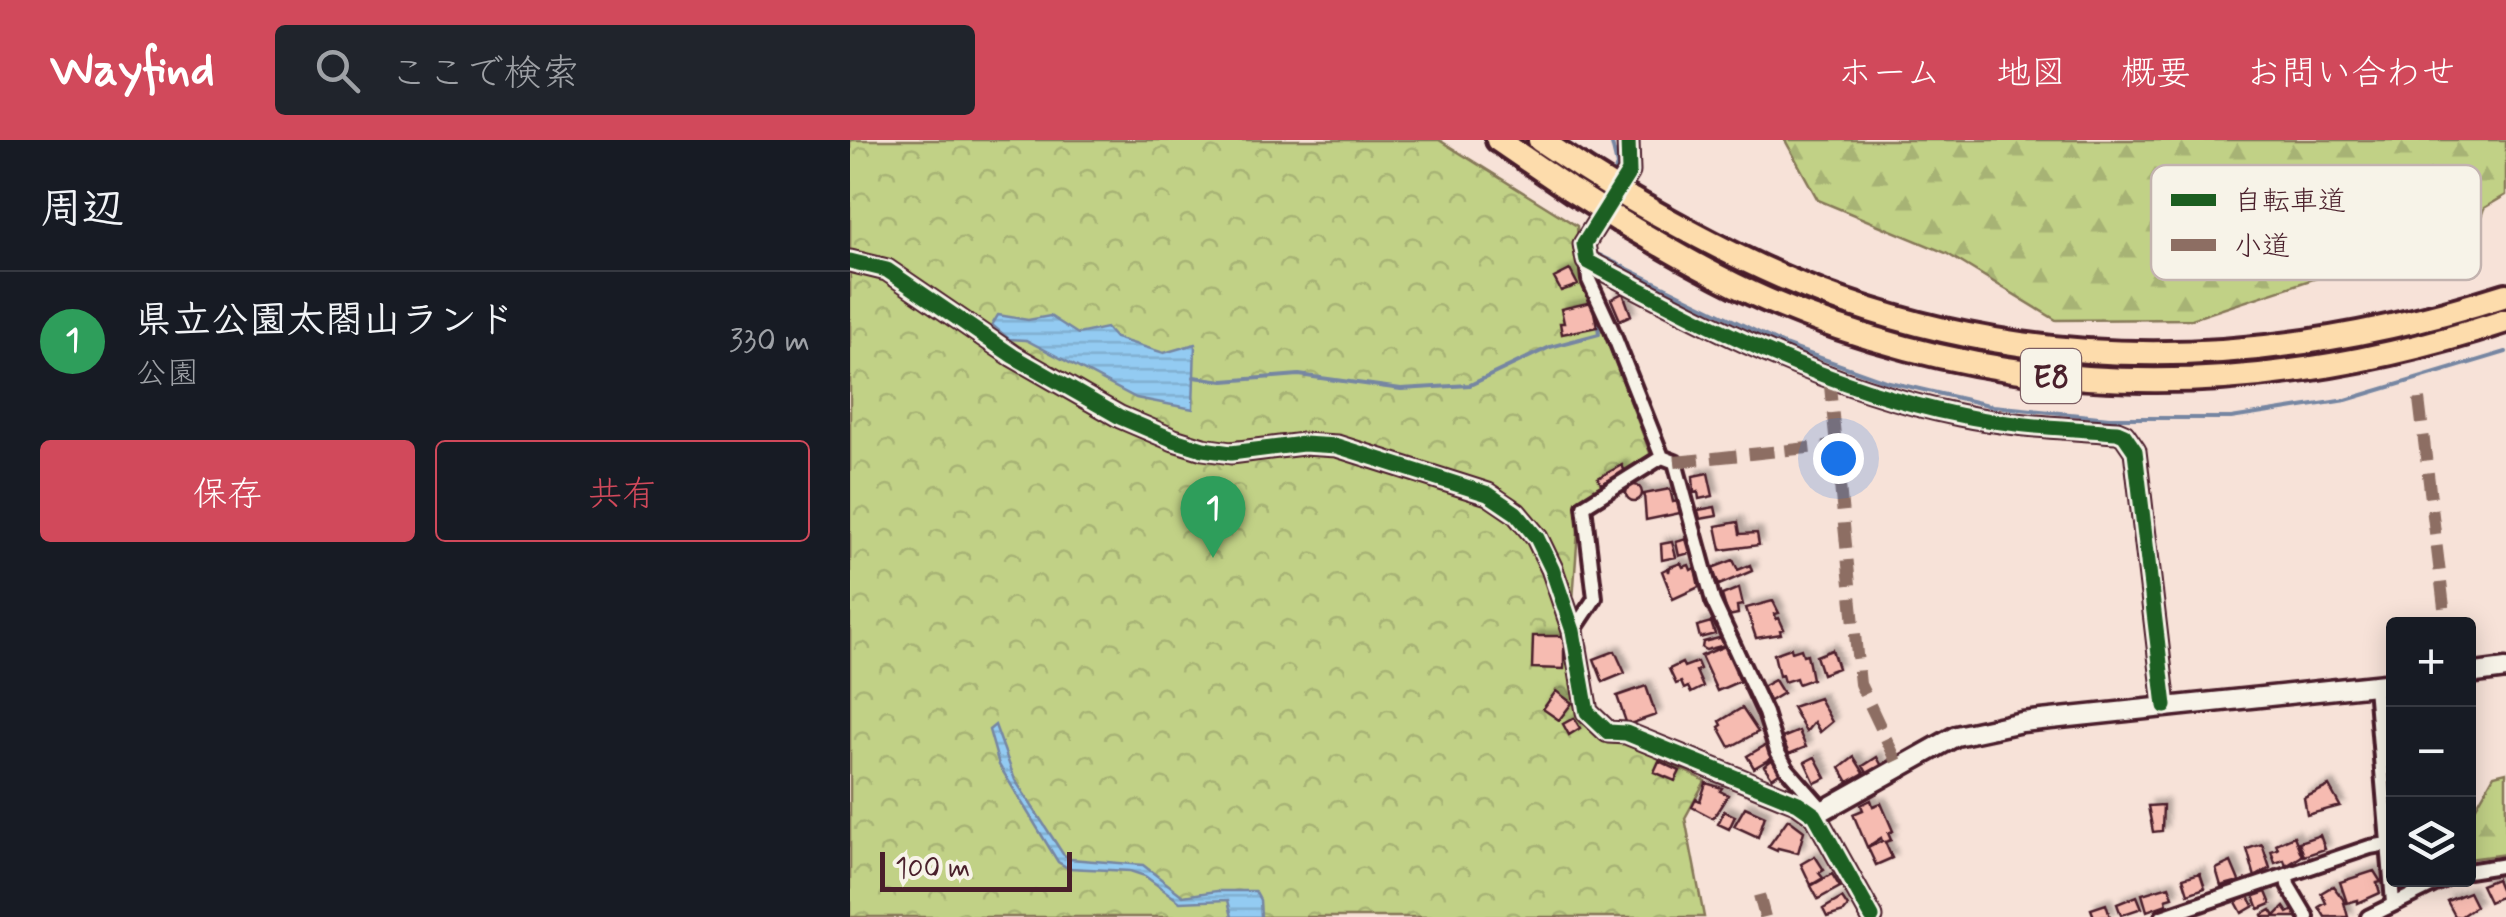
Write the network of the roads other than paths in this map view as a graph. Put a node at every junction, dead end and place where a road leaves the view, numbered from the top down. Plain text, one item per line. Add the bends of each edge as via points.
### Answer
1 (1498, 140) edge
2 (1540, 140) edge
3 (1628, 140) edge
4 (1577, 179) junction
5 (850, 261) edge
6 (1587, 262) junction
7 (2506, 295) edge
8 (2506, 321) edge
9 (1662, 457) junction
10 (1573, 631) junction
11 (2506, 670) edge
12 (2476, 673) edge
13 (2384, 684) edge
14 (2164, 706) junction
15 (1819, 812) junction
16 (2386, 844) joint
17 (2506, 865) edge
18 (2476, 870) edge
19 (2287, 874) junction
20 (2391, 887) edge
21 (2428, 887) edge
22 (2207, 901) junction
23 (2393, 903) junction
24 (1872, 917) edge
25 (2162, 917) edge
26 (2216, 917) edge
27 (2308, 917) edge
28 (2368, 917) edge

1 - 4 highway, E8
2 - 4 highway, E8
3 - 6 street via 1628,172 1584,244
4 - 7 highway, E8, bridge via 1842,300 2028,346 2154,355 2274,348 2407,324
4 - 8 highway, E8, bridge via 1620,221 1710,272 1827,324 2027,374 2156,382 2274,375 2414,348
5 - 10 street via 887,270 1013,356 1174,440 1231,453 1337,446 1488,494 1537,538
6 - 9 street
6 - 14 street via 1799,367 1901,400 2014,425 2124,435 2134,451
9 - 10 street via 1584,506 1595,598
9 - 15 street via 1675,462 1713,601 1777,751
10 - 15 street via 1587,712 1608,732 1656,744
11 - 12 street
13 - 14 street
13 - 16 street
14 - 15 street via 1956,736
15 - 24 street
16 - 19 street
17 - 18 street
19 - 22 street
19 - 27 street
20 - 23 street
21 - 23 street
22 - 25 street
22 - 26 street
23 - 28 street

